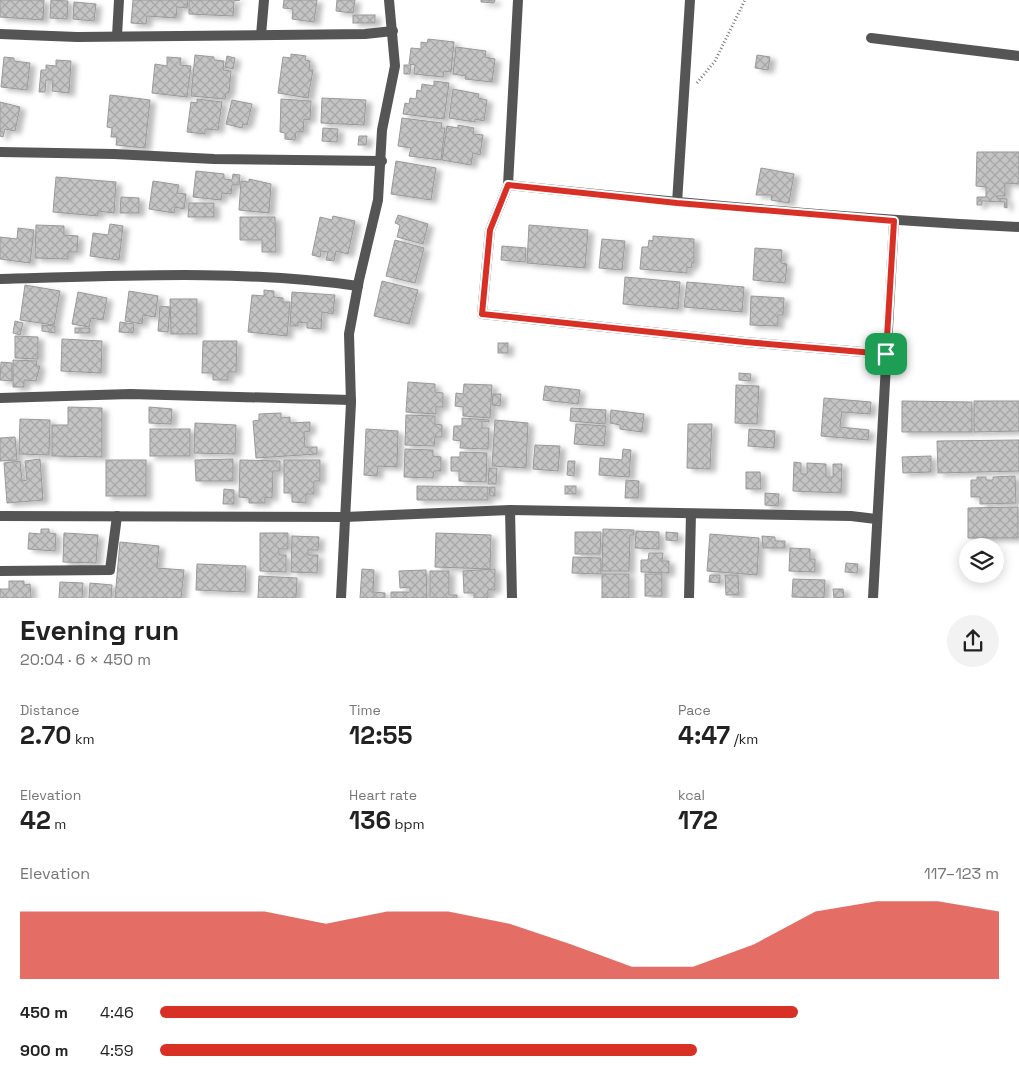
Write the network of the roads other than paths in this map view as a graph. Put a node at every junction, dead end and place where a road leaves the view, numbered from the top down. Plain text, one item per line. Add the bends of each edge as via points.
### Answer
1 (119, 0) edge
2 (264, 0) edge
3 (389, 0) edge
4 (518, 0) edge
5 (690, 0) edge
6 (393, 31) junction
7 (0, 34) edge
8 (260, 35) junction
9 (116, 36) junction
10 (871, 38) dead end
11 (1019, 56) edge
12 (0, 152) edge
13 (382, 162) junction
14 (508, 185) junction
15 (677, 203) junction
16 (894, 221) junction
17 (1019, 227) edge
18 (0, 279) edge
19 (358, 286) junction
20 (886, 354) junction
21 (0, 398) edge
22 (351, 400) junction
23 (510, 510) junction
24 (691, 514) junction
25 (0, 516) edge
26 (117, 516) junction
27 (345, 517) junction
28 (876, 519) junction
29 (0, 571) edge
30 (341, 598) edge
31 (512, 598) edge
32 (689, 598) edge
33 (873, 598) edge

1 - 9 street
2 - 8 street
3 - 6 street
4 - 14 street
5 - 15 street
6 - 8 street
6 - 13 street via 395,66 382,130
7 - 9 street
8 - 9 street
10 - 11 street
12 - 13 street
13 - 19 street via 378,200
14 - 15 street
14 - 20 street via 490,230 482,314
15 - 16 street
16 - 17 street
16 - 20 street
18 - 19 street via 243,276
19 - 22 street via 349,334
20 - 28 street
21 - 22 street via 130,394
22 - 27 street
23 - 24 street
23 - 27 street
23 - 31 street
24 - 28 street
24 - 32 street
25 - 26 street
26 - 27 street
26 - 29 street via 110,570
27 - 30 street
28 - 33 street

